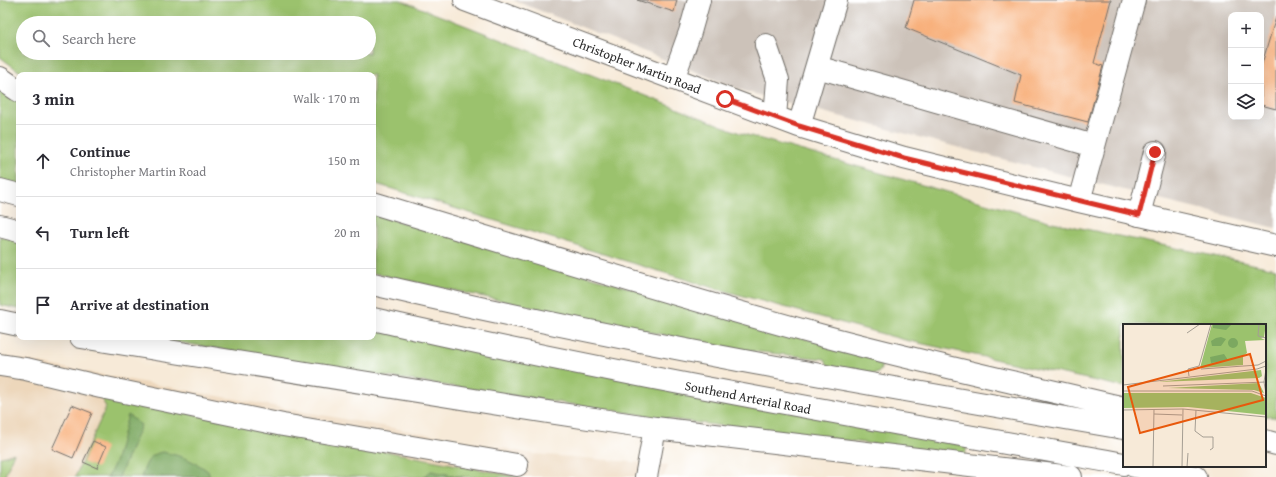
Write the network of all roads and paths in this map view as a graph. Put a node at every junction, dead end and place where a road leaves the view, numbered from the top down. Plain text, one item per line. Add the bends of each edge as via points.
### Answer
1 (464, 0) edge
2 (700, 0) edge
3 (836, 0) edge
4 (1134, 0) edge
5 (766, 45) dead end
6 (817, 67) junction
7 (0, 78) edge
8 (673, 79) junction
9 (16, 89) edge
10 (775, 117) junction
11 (799, 126) junction
12 (1094, 146) junction
13 (1155, 152) dead end
14 (0, 190) edge
15 (16, 194) edge
16 (1079, 201) junction
17 (376, 204) edge
18 (1139, 215) junction
19 (0, 226) edge
20 (16, 230) edge
21 (1276, 246) edge
22 (376, 285) edge
23 (376, 320) edge
24 (0, 321) edge
25 (16, 324) edge
26 (100, 340) edge
27 (0, 365) edge
28 (1123, 408) edge
29 (655, 428) junction
30 (1123, 428) edge
31 (1266, 441) edge
32 (1276, 444) edge
33 (1266, 452) edge
34 (1276, 454) edge
35 (1123, 464) edge
36 (518, 465) dead end
37 (1140, 467) edge
38 (646, 477) edge
39 (1071, 477) edge
40 (1196, 477) edge

1 - 8 main road, Christopher Martin Road
2 - 8 main road
3 - 6 main road
4 - 12 main road
5 - 10 main road via 778,80
6 - 11 main road
6 - 12 main road
7 - 9 main road
8 - 10 main road, Christopher Martin Road
10 - 11 main road, Christopher Martin Road
11 - 16 main road, Christopher Martin Road via 904,158
12 - 16 main road
13 - 18 main road
14 - 15 main road
16 - 18 main road, Christopher Martin Road
17 - 28 main road via 819,334
18 - 21 main road, Christopher Martin Road
19 - 20 main road
22 - 30 main road via 719,357
23 - 35 main road, Southend Arterial Road via 707,389
24 - 25 main road
26 - 29 main road
27 - 36 main road via 283,425
29 - 38 main road
29 - 39 main road
31 - 32 main road
33 - 34 main road
37 - 40 main road

